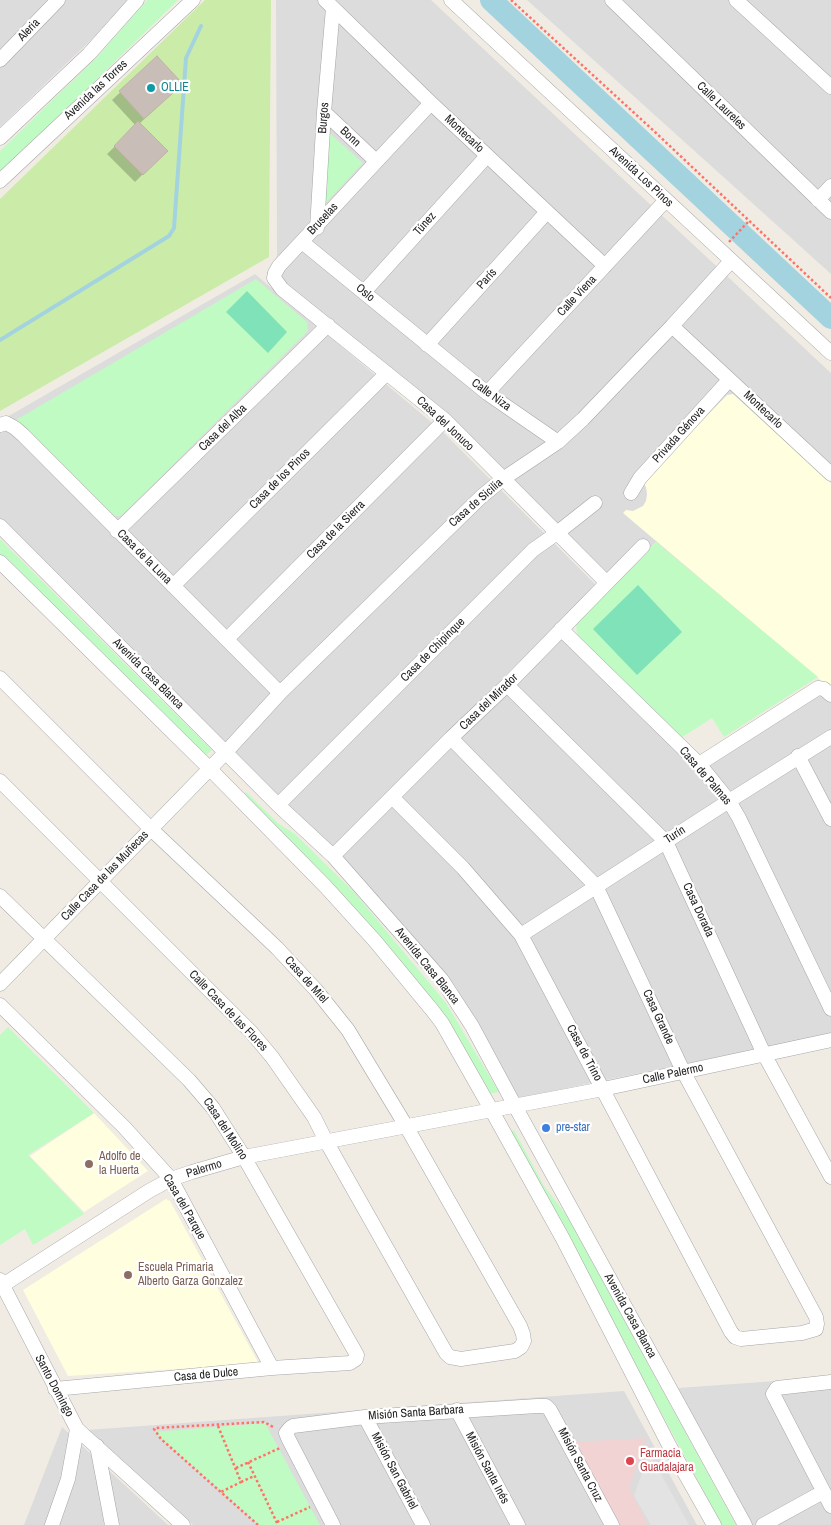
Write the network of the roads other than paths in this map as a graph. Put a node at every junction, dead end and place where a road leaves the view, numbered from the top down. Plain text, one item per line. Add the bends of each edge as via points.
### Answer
1 (137, 0) edge
2 (193, 0) edge
3 (450, 0) edge
4 (612, 0) edge
5 (736, 0) edge
6 (52, 2) edge
7 (329, 4) edge
8 (0, 60) edge
9 (831, 87) edge
10 (431, 104) junction
11 (324, 112) junction
12 (0, 138) edge
13 (487, 156) junction
14 (376, 161) junction
15 (0, 181) edge
16 (831, 186) edge
17 (666, 200) junction
18 (818, 200) junction
19 (831, 212) edge
20 (546, 213) junction
21 (316, 228) junction
22 (302, 242) junction
23 (731, 261) junction
24 (605, 266) junction
25 (274, 278) joint
26 (364, 292) junction
27 (328, 325) junction
28 (672, 326) junction
29 (427, 345) junction
30 (831, 353) edge
31 (387, 373) junction
32 (729, 380) junction
33 (487, 393) junction
34 (445, 420) junction
35 (3, 424) edge
36 (558, 442) junction
37 (831, 474) edge
38 (503, 479) junction
39 (631, 493) dead end
40 (595, 503) dead end
41 (0, 526) edge
42 (117, 531) junction
43 (557, 533) junction
44 (642, 546) dead end
45 (0, 562) edge
46 (606, 582) junction
47 (173, 586) junction
48 (561, 629) junction
49 (227, 639) junction
50 (0, 678) edge
51 (507, 685) junction
52 (280, 693) junction
53 (831, 695) edge
54 (831, 737) edge
55 (451, 738) junction
56 (226, 752) junction
57 (798, 756) junction
58 (699, 764) junction
59 (209, 768) junction
60 (0, 781) edge
61 (392, 797) junction
62 (728, 800) junction
63 (278, 805) junction
64 (831, 819) edge
65 (151, 829) junction
66 (666, 842) junction
67 (333, 856) junction
68 (100, 882) junction
69 (596, 886) junction
70 (0, 896) edge
71 (521, 935) junction
72 (43, 939) junction
73 (0, 984) edge
74 (831, 1009) edge
75 (2, 1012) edge
76 (831, 1040) edge
77 (764, 1054) junction
78 (683, 1071) junction
79 (603, 1089) junction
80 (515, 1106) junction
81 (492, 1111) junction
82 (406, 1126) junction
83 (326, 1141) junction
84 (244, 1157) junction
85 (831, 1178) edge
86 (171, 1179) junction
87 (1, 1283) edge
88 (735, 1337) joint
89 (450, 1357) joint
90 (356, 1359) joint
91 (272, 1368) junction
92 (831, 1382) edge
93 (55, 1389) junction
94 (546, 1406) joint
95 (457, 1410) junction
96 (365, 1417) junction
97 (77, 1429) junction
98 (97, 1446) junction
99 (823, 1492) junction
100 (831, 1506) edge
101 (52, 1525) edge
102 (112, 1525) edge
103 (183, 1525) edge
104 (333, 1525) edge
105 (423, 1525) edge
106 (518, 1525) edge
107 (612, 1525) edge
108 (714, 1525) edge
109 (745, 1525) edge
110 (763, 1525) edge

1 - 12 street via 89,54
2 - 15 street, Avenida las Torres
3 - 17 street, Avenida Los Pinos
4 - 18 street, Calle Laureles
5 - 9 street
6 - 8 street, Aleria
7 - 10 street, Montecarlo
7 - 11 street, Burgos
10 - 13 street, Montecarlo
10 - 14 street, Bruselas
11 - 14 street, Bonn
11 - 21 street, Burgos
13 - 20 street, Montecarlo
13 - 26 street, Túnez
14 - 21 street, Bruselas
16 - 18 street
17 - 23 street, Avenida Los Pinos
17 - 24 street, Calle Viena
18 - 19 street, Calle Laureles
20 - 24 street, Montecarlo
20 - 29 street, París
21 - 22 street, Bruselas
22 - 25 street, Bruselas via 279,266
22 - 26 street, Oslo
23 - 28 street, Casa de Sicilia
23 - 30 street, Avenida Los Pinos
24 - 33 street, Calle Viena
25 - 27 street, Casa del Jonuco via 282,289
26 - 29 street, Oslo
27 - 31 street, Casa del Jonuco
27 - 42 street, Casa del Alba
28 - 32 street, Montecarlo
28 - 36 street, Casa de Sicilia
29 - 33 street, Calle Niza
31 - 34 street, Casa del Jonuco
31 - 47 street, Casa de los Pinos
32 - 37 street, Montecarlo
32 - 39 street, Privada Génova via 640,478
33 - 36 street, Calle Niza
34 - 38 street, Casa del Jonuco
34 - 49 street, Casa de la Sierra
35 - 42 street, Casa de la Luna via 23,435
36 - 38 street, Casa de Sicilia
38 - 43 street, Casa del Jonuco
38 - 52 street, Casa de Sicilia via 456,520
40 - 43 street, Casa de Chipinque
41 - 56 street, Avenida Casa Blanca
42 - 47 street, Casa de la Luna
43 - 46 street, Casa del Jonuco
43 - 63 street, Casa de Chipinque via 533,550
44 - 46 street, Casa del Mirador
45 - 59 street, Avenida Casa Blanca
46 - 48 street, Casa del Mirador
47 - 49 street, Casa de la Luna
48 - 51 street, Casa del Mirador
48 - 58 street, Casa de Palmas
49 - 52 street, Casa de la Luna
50 - 65 street, Casa de Miel
51 - 55 street, Casa del Mirador
51 - 66 street, Casa Dorada
52 - 56 street, Casa de Sicilia
53 - 58 street via 818,688
54 - 57 street, Turín
55 - 61 street, Casa del Mirador
55 - 69 street, Casa Grande
56 - 59 street, Calle Casa de las Muñecas
56 - 63 street, Avenida Casa Blanca
57 - 62 street, Turín
57 - 64 street
58 - 62 street, Casa de Palmas
59 - 65 street, Calle Casa de las Muñecas
59 - 81 street, Avenida Casa Blanca via 326,888 432,1010
60 - 68 street, Calle Casa de las Flores
61 - 67 street, Casa del Mirador
61 - 71 street, Casa de Trino via 462,868
62 - 66 street, Turín
62 - 74 street, Casa de Palmas
63 - 67 street, Avenida Casa Blanca
65 - 68 street, Calle Casa de las Muñecas
65 - 82 street, Casa de Miel via 277,948 316,990 348,1030
66 - 69 street, Turín
66 - 77 street, Casa Dorada
67 - 80 street, Avenida Casa Blanca via 442,980 472,1026
68 - 72 street, Calle Casa de las Muñecas
68 - 83 street, Calle Casa de las Flores via 261,1043 299,1093
69 - 71 street, Turín
69 - 78 street, Casa Grande
70 - 72 street, Casa del Molino
71 - 79 street, Casa de Trino
72 - 73 street, Calle Casa de las Muñecas
72 - 84 street, Casa del Molino via 202,1094
75 - 86 street, Casa del Parque via 124,1127
76 - 77 street, Calle Palermo
77 - 78 street, Calle Palermo
77 - 85 street, Casa Dorada
78 - 79 street, Calle Palermo
78 - 88 street, Casa Grande via 818,1324 816,1329 802,1333
79 - 80 street, Calle Palermo
79 - 88 street, Casa de Trino
80 - 81 street, Calle Palermo
80 - 109 street, Avenida Casa Blanca
81 - 82 street, Palermo
81 - 108 street, Avenida Casa Blanca
82 - 83 street, Palermo
82 - 89 street, Casa de Miel via 524,1334 521,1347 515,1351 462,1359
83 - 84 street, Palermo
83 - 89 street, Calle Casa de las Flores
84 - 86 street, Palermo
84 - 90 street, Casa del Molino via 356,1351
86 - 87 street, Palermo
86 - 91 street, Casa del Parque
87 - 93 street, Santo Domingo
90 - 91 street, Casa de Dulce via 350,1363
91 - 93 street, Casa de Dulce
92 - 99 street via 773,1391
93 - 97 street, Santo Domingo
94 - 95 street, Misión Santa Barbara
94 - 107 street, Misión Santa Cruz
95 - 96 street, Misión Santa Barbara
95 - 106 street, Misión Santa Inés
96 - 104 street, Misión Santa Barbara via 294,1426 288,1436
96 - 105 street, Misión San Gabriel
97 - 98 street
97 - 101 street, Santo Domingo via 68,1479
98 - 102 street
98 - 103 street
99 - 100 street
99 - 110 street

